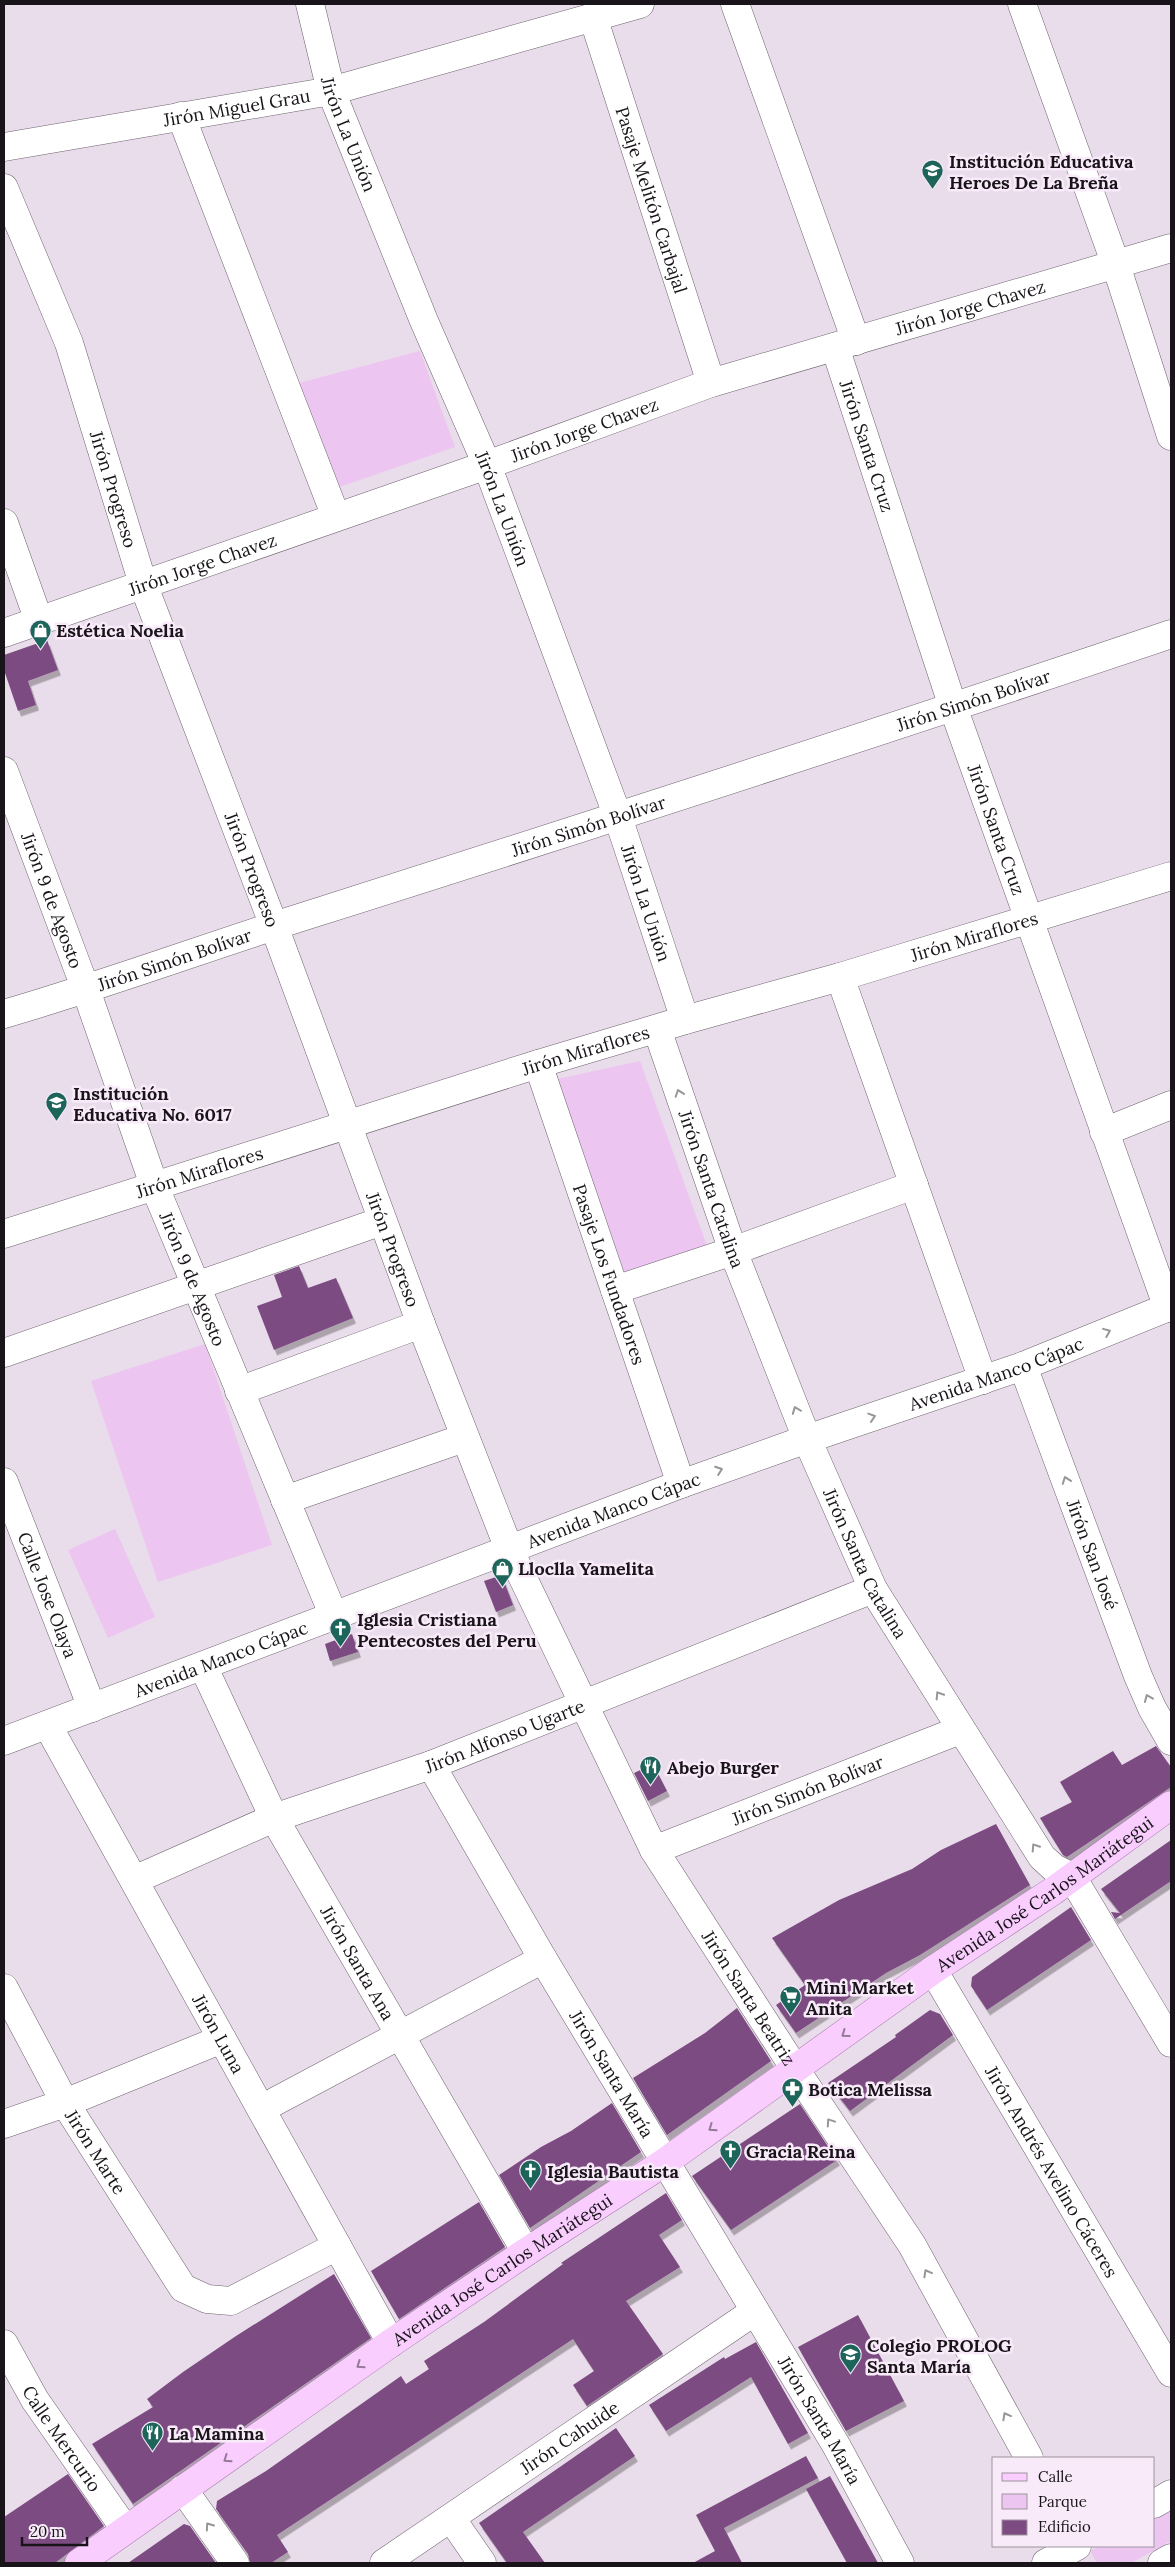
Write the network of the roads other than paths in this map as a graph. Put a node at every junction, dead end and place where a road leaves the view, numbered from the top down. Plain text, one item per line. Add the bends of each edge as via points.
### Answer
1 (310, 4) edge
2 (640, 4) edge
3 (735, 4) edge
4 (1022, 4) edge
5 (593, 17) junction
6 (331, 91) junction
7 (181, 116) junction
8 (4, 147) edge
9 (4, 188) edge
10 (1171, 248) edge
11 (1116, 265) junction
12 (846, 344) junction
13 (711, 383) junction
14 (1171, 436) edge
15 (487, 465) junction
16 (336, 517) junction
17 (4, 523) edge
18 (143, 584) junction
19 (39, 621) junction
20 (4, 634) edge
21 (1171, 634) edge
22 (954, 708) junction
23 (4, 771) edge
24 (618, 816) junction
25 (1171, 876) edge
26 (1029, 920) junction
27 (274, 926) junction
28 (840, 977) junction
29 (86, 990) junction
30 (4, 1014) edge
31 (685, 1020) junction
32 (657, 1028) junction
33 (538, 1064) junction
34 (1171, 1105) edge
35 (346, 1124) junction
36 (1104, 1132) junction
37 (154, 1185) junction
38 (914, 1185) junction
39 (382, 1221) junction
40 (4, 1234) edge
41 (733, 1251) junction
42 (196, 1286) junction
43 (615, 1290) junction
44 (1170, 1307) edge
45 (421, 1324) junction
46 (4, 1353) edge
47 (1023, 1366) junction
48 (983, 1380) junction
49 (238, 1391) junction
50 (464, 1438) junction
51 (807, 1438) junction
52 (4, 1482) edge
53 (681, 1484) junction
54 (285, 1500) junction
55 (509, 1549) junction
56 (873, 1589) junction
57 (333, 1614) junction
58 (203, 1666) junction
59 (584, 1705) junction
60 (92, 1708) junction
61 (48, 1726) junction
62 (960, 1730) junction
63 (4, 1741) edge
64 (1171, 1741) edge
65 (431, 1764) junction
66 (1171, 1805) edge
67 (274, 1818) junction
68 (654, 1850) junction
69 (1072, 1877) junction
70 (134, 1880) junction
71 (543, 1958) junction
72 (933, 1970) junction
73 (4, 1988) edge
74 (400, 2033) junction
75 (222, 2039) junction
76 (1171, 2043) edge
77 (795, 2069) junction
78 (65, 2103) junction
79 (261, 2109) junction
80 (4, 2124) edge
81 (665, 2162) junction
82 (337, 2246) junction
83 (526, 2252) junction
84 (755, 2311) junction
85 (391, 2343) junction
86 (4, 2344) edge
87 (1171, 2373) edge
88 (1029, 2457) edge
89 (183, 2490) junction
90 (1171, 2494) edge
91 (1155, 2503) edge
92 (451, 2518) junction
93 (126, 2529) junction
94 (1076, 2547) edge
95 (1079, 2547) edge
96 (1171, 2558) edge
97 (79, 2563) edge
98 (235, 2563) edge
99 (384, 2563) edge
100 (482, 2563) edge
101 (900, 2563) edge
102 (1046, 2563) edge
103 (1087, 2563) edge
104 (1162, 2563) edge

1 - 6 street, Jirón La Unión
2 - 5 street, Jirón Miguel Grau
3 - 12 street, Jirón Santa Cruz
4 - 11 street
5 - 6 street, Jirón Miguel Grau
5 - 13 street, Pasaje Melitón Carbajal
6 - 7 street, Jirón Miguel Grau
6 - 15 street, Jirón La Unión via 424,321
7 - 8 street, Jirón Miguel Grau
7 - 16 street
9 - 18 street, Jirón Progreso via 69,343
10 - 11 street, Jirón Jorge Chavez
11 - 12 street, Jirón Jorge Chavez
11 - 14 street
12 - 13 street, Jirón Jorge Chavez
12 - 22 street, Jirón Santa Cruz
13 - 15 street, Jirón Jorge Chavez
15 - 16 street, Jirón Jorge Chavez
15 - 24 street, Jirón La Unión
16 - 18 street, Jirón Jorge Chavez
17 - 19 street
18 - 19 street, Jirón Jorge Chavez
18 - 27 street, Jirón Progreso
19 - 20 street, Jirón Jorge Chavez
21 - 22 street, Jirón Simón Bolívar
22 - 24 street, Jirón Simón Bolívar
22 - 26 street, Jirón Santa Cruz
23 - 29 street, Jirón 9 de Agosto
24 - 27 street, Jirón Simón Bolívar
24 - 31 street, Jirón La Unión
25 - 26 street, Jirón Miraflores
26 - 28 street, Jirón Miraflores
26 - 36 street, Jirón Santa Cruz
27 - 29 street, Jirón Simón Bolívar
27 - 35 street, Jirón Progreso
28 - 31 street, Jirón Miraflores
28 - 38 street
29 - 30 street, Jirón Simón Bolívar
29 - 37 street, Jirón 9 de Agosto
31 - 32 street, Jirón Miraflores
32 - 33 street, Jirón Miraflores
41 -> 32 street, Jirón Santa Catalina
33 - 35 street, Jirón Miraflores
33 - 43 street, Pasaje Los Fundadores
34 - 36 street
35 - 37 street, Jirón Miraflores
35 - 39 street, Jirón Progreso
36 - 44 street, Jirón Santa Cruz
37 - 40 street, Jirón Miraflores
37 - 42 street, Jirón 9 de Agosto
38 - 41 street
38 - 48 street
39 - 42 street
39 - 45 street, Jirón Progreso
41 - 43 street
51 -> 41 street, Jirón Santa Catalina
42 - 46 street
42 - 49 street, Jirón 9 de Agosto
43 - 53 street, Pasaje Los Fundadores
47 -> 44 street, Avenida Manco Cápac
45 - 49 street
45 - 50 street, Jirón Progreso
47 - 48 street, Avenida Manco Cápac
64 -> 47 street, Jirón San José via 1138,1676
51 -> 48 street, Avenida Manco Cápac
49 - 54 street, Jirón 9 de Agosto
50 - 54 street
50 - 55 street, Jirón Progreso
53 -> 51 street, Avenida Manco Cápac
51 - 56 street, Jirón Santa Catalina
52 - 60 street, Calle Jose Olaya
53 - 55 street, Avenida Manco Cápac
54 - 57 street, Jirón 9 de Agosto
55 - 57 street, Avenida Manco Cápac
55 - 59 street, Jirón Santa Beatriz
56 - 59 street, Jirón Alfonso Ugarte
62 -> 56 street, Jirón Santa Catalina
57 - 58 street, Avenida Manco Cápac
58 - 60 street, Avenida Manco Cápac
58 - 67 street, Jirón Santa Ana
59 - 65 street, Jirón Alfonso Ugarte
59 - 68 street, Jirón Santa Beatriz
60 - 61 street, Avenida Manco Cápac
61 - 63 street, Avenida Manco Cápac
61 - 70 street, Jirón Luna
62 - 68 street, Jirón Simón Bolívar
69 -> 62 street, Jirón Santa Catalina via 1042,1857
65 - 67 street, Jirón Alfonso Ugarte
65 - 71 street, Jirón Santa María
66 - 69 main road, Avenida José Carlos Mariátegui
67 - 70 street, Jirón Alfonso Ugarte
67 - 74 street, Jirón Santa Ana
68 - 77 street, Jirón Santa Beatriz
69 - 72 main road, Avenida José Carlos Mariátegui
69 - 76 street, Jirón Santa Catalina
70 - 75 street, Jirón Luna
71 - 74 street
71 - 81 street, Jirón Santa María
72 -> 77 main road, Avenida José Carlos Mariátegui
72 - 87 street, Jirón Andrés Avelino Cáceres
73 - 78 street, Jirón Marte
74 - 79 street
74 - 83 street, Jirón Santa Ana
75 - 78 street
75 - 79 street, Jirón Luna
77 -> 81 main road, Avenida José Carlos Mariátegui
88 -> 77 street, Jirón Santa Beatriz via 912,2245
78 - 80 street
78 - 82 street, Jirón Marte via 183,2288 207,2299 231,2301
79 - 82 street, Jirón Luna
81 - 83 main road, Avenida José Carlos Mariátegui
81 - 84 street, Jirón Santa María
82 - 85 street, Jirón Luna
83 - 85 main road, Avenida José Carlos Mariátegui
84 - 92 street, Jirón Cahuide
84 - 101 street, Jirón Santa María via 836,2444
85 -> 89 main road, Avenida José Carlos Mariátegui
86 - 93 street, Calle Mercurio via 35,2400
89 - 93 main road, Avenida José Carlos Mariátegui
98 -> 89 street
90 - 91 street
92 - 99 street, Jirón Cahuide
92 - 100 street
93 - 97 main road, Avenida José Carlos Mariátegui
94 - 102 street
95 - 103 street
96 - 104 street

